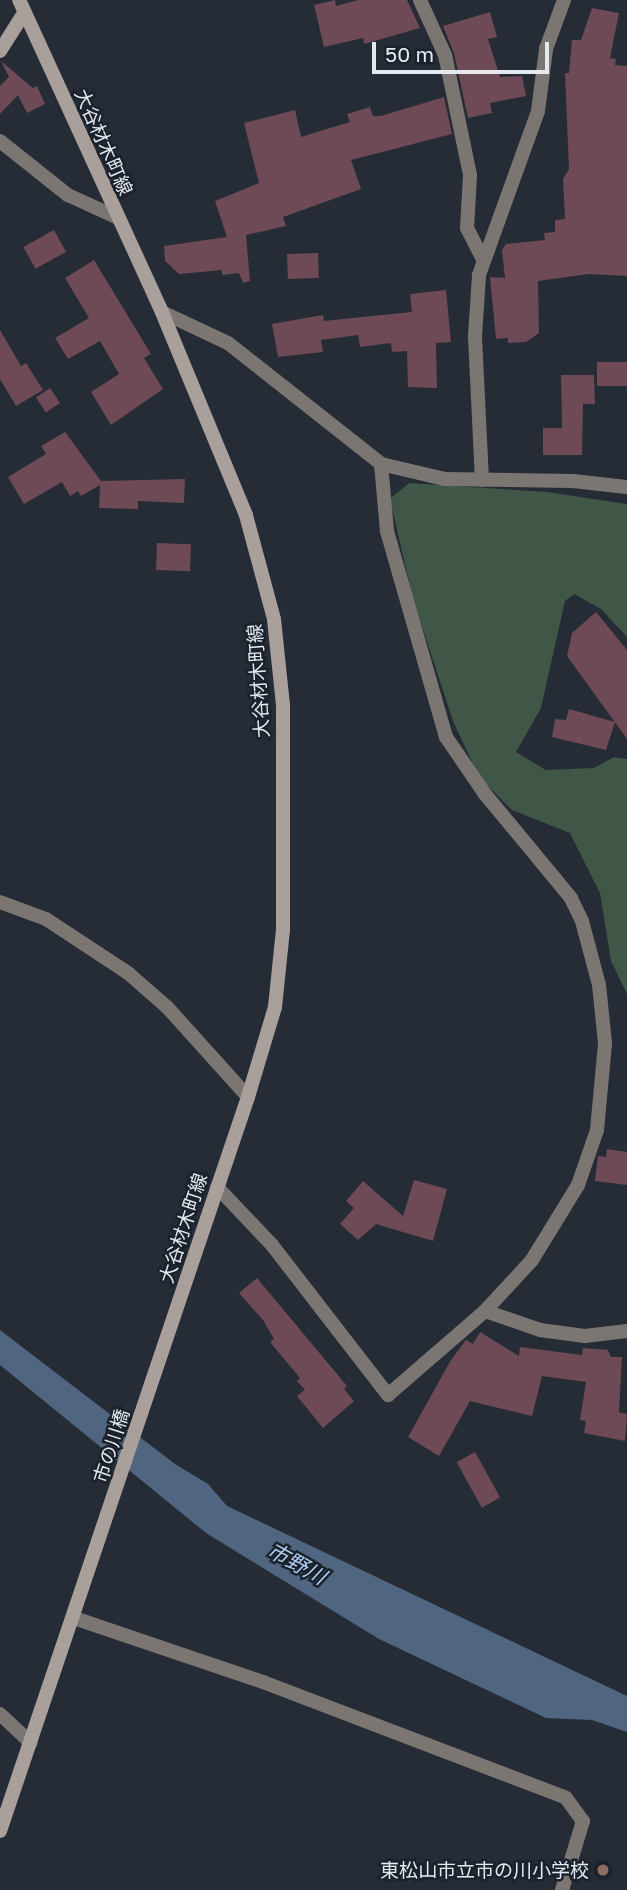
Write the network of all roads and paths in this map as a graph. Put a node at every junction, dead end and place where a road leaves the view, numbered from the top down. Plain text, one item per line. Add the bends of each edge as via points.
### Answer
1 (420, 0) edge
2 (564, 0) edge
3 (22, 6) edge
4 (0, 51) edge
5 (0, 141) edge
6 (116, 217) junction
7 (483, 260) junction
8 (162, 312) junction
9 (381, 464) junction
10 (482, 480) junction
11 (627, 487) edge
12 (0, 902) edge
13 (248, 1097) junction
14 (217, 1187) junction
15 (485, 1311) junction
16 (627, 1332) edge
17 (149, 1391) joint
18 (74, 1618) junction
19 (0, 1714) edge
20 (31, 1743) junction
21 (0, 1831) edge
22 (562, 1890) edge

1 - 7 street via 445,55 468,155 467,228
2 - 7 street via 546,49 538,111
3 - 4 main road
3 - 6 main road, 大谷材木町線
5 - 6 street via 68,195
6 - 8 main road, 大谷材木町線
7 - 10 street via 475,304
8 - 9 street via 228,343
8 - 13 main road, 大谷材木町線 via 246,515 275,631 283,705 283,930 275,1007
9 - 10 street via 445,479
9 - 15 street via 387,531 446,737 485,794 570,898 585,930 599,985 605,1043 597,1130 578,1185 532,1259
10 - 11 street
12 - 13 street via 46,919 128,973 167,1007
13 - 14 main road, 大谷材木町線
14 - 15 street via 272,1245 388,1395
14 - 17 main road, 大谷材木町線
15 - 16 street via 540,1330 574,1335
17 - 18 main road, 市の川橋
18 - 20 main road
18 - 22 street via 276,1686 566,1798 583,1821
19 - 20 street
20 - 21 main road

